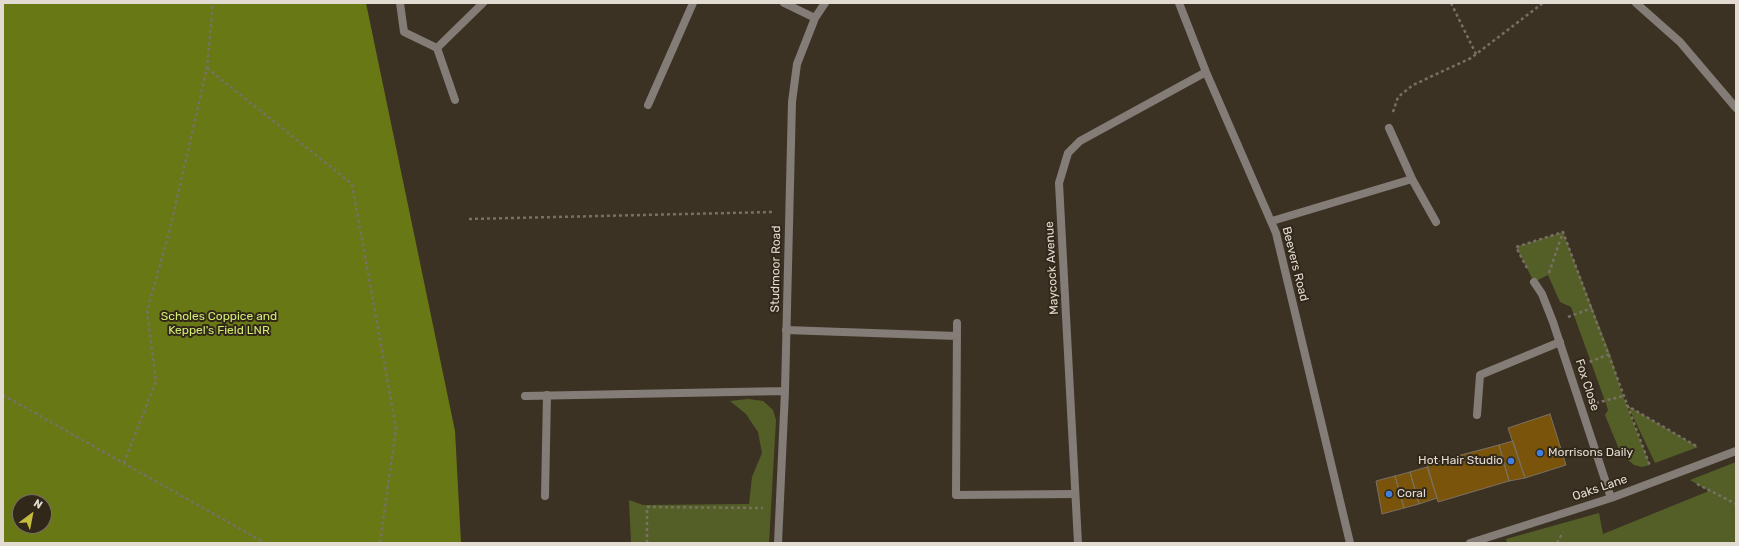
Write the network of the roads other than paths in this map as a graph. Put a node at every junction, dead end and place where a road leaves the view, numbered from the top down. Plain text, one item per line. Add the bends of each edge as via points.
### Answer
1 (400, 3) edge
2 (483, 3) edge
3 (693, 3) edge
4 (784, 3) edge
5 (825, 3) edge
6 (1179, 3) edge
7 (1636, 3) edge
8 (814, 18) junction
9 (437, 48) junction
10 (1206, 72) junction
11 (455, 100) dead end
12 (648, 105) dead end
13 (1736, 108) edge
14 (1389, 128) road end
15 (1412, 179) junction
16 (1272, 221) junction
17 (1436, 222) dead end
18 (1534, 282) road end
19 (957, 323) dead end
20 (786, 330) junction
21 (957, 336) junction
22 (1560, 342) junction
23 (785, 391) junction
24 (547, 395) junction
25 (525, 396) dead end
26 (1477, 415) dead end
27 (1736, 451) edge
28 (1076, 494) junction
29 (546, 496) dead end
30 (1611, 498) junction
31 (778, 543) edge
32 (1078, 543) edge
33 (1350, 543) edge
34 (1470, 543) edge

1 - 9 street via 404,32
2 - 9 street
3 - 12 street
4 - 8 street
5 - 8 street, Studmoor Road
6 - 10 street, Beevers Road
7 - 13 street via 1680,42
8 - 20 street, Studmoor Road via 797,64 792,102
9 - 11 street
10 - 16 street, Beevers Road
10 - 28 street, Maycock Avenue via 1103,127 1080,141 1068,153 1059,183
14 - 15 street
15 - 16 street
15 - 17 street
16 - 33 street, Beevers Road
18 - 22 street, Fox Close via 1542,294
19 - 21 street
20 - 21 street
20 - 23 street, Studmoor Road
21 - 28 street via 956,495
22 - 26 street via 1480,375
22 - 30 street, Fox Close
23 - 24 street
23 - 31 street, Studmoor Road
24 - 25 street
24 - 29 street
27 - 30 street, Oaks Lane
28 - 32 street, Maycock Avenue
30 - 34 street, Oaks Lane

